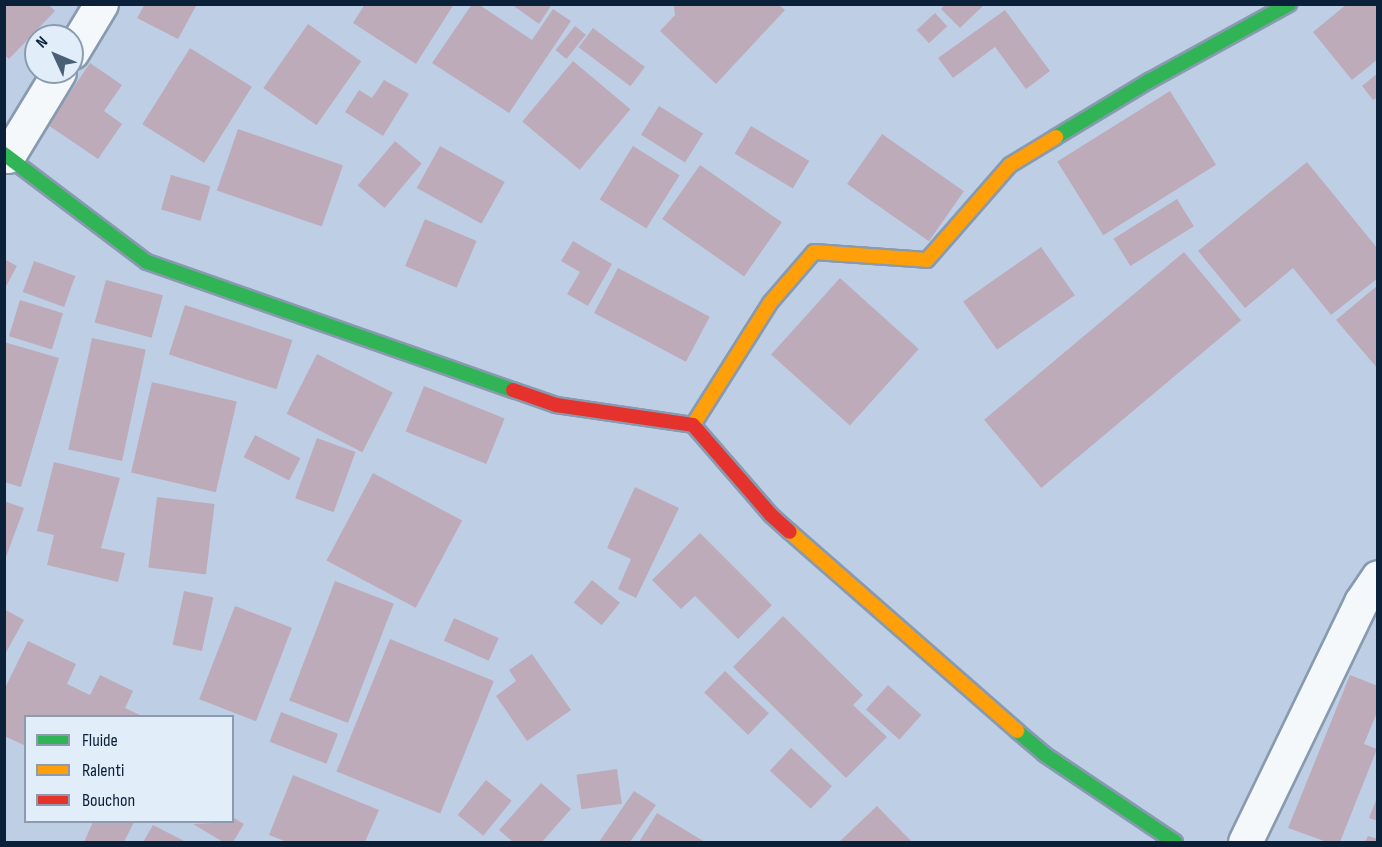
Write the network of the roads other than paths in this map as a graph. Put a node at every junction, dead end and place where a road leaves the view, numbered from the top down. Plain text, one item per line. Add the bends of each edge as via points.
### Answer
1 (101, 4) edge
2 (1289, 4) edge
3 (84, 32) edge
4 (52, 84) edge
5 (6, 155) edge
6 (693, 425) junction
7 (1377, 577) edge
8 (1175, 843) edge
9 (1245, 843) edge

1 - 3 street
2 - 6 main road via 1149,81 1010,165 927,260 814,252 770,303
4 - 5 street
5 - 6 main road via 147,262 556,405
6 - 8 main road via 771,515 1044,754
7 - 9 street via 1361,602

